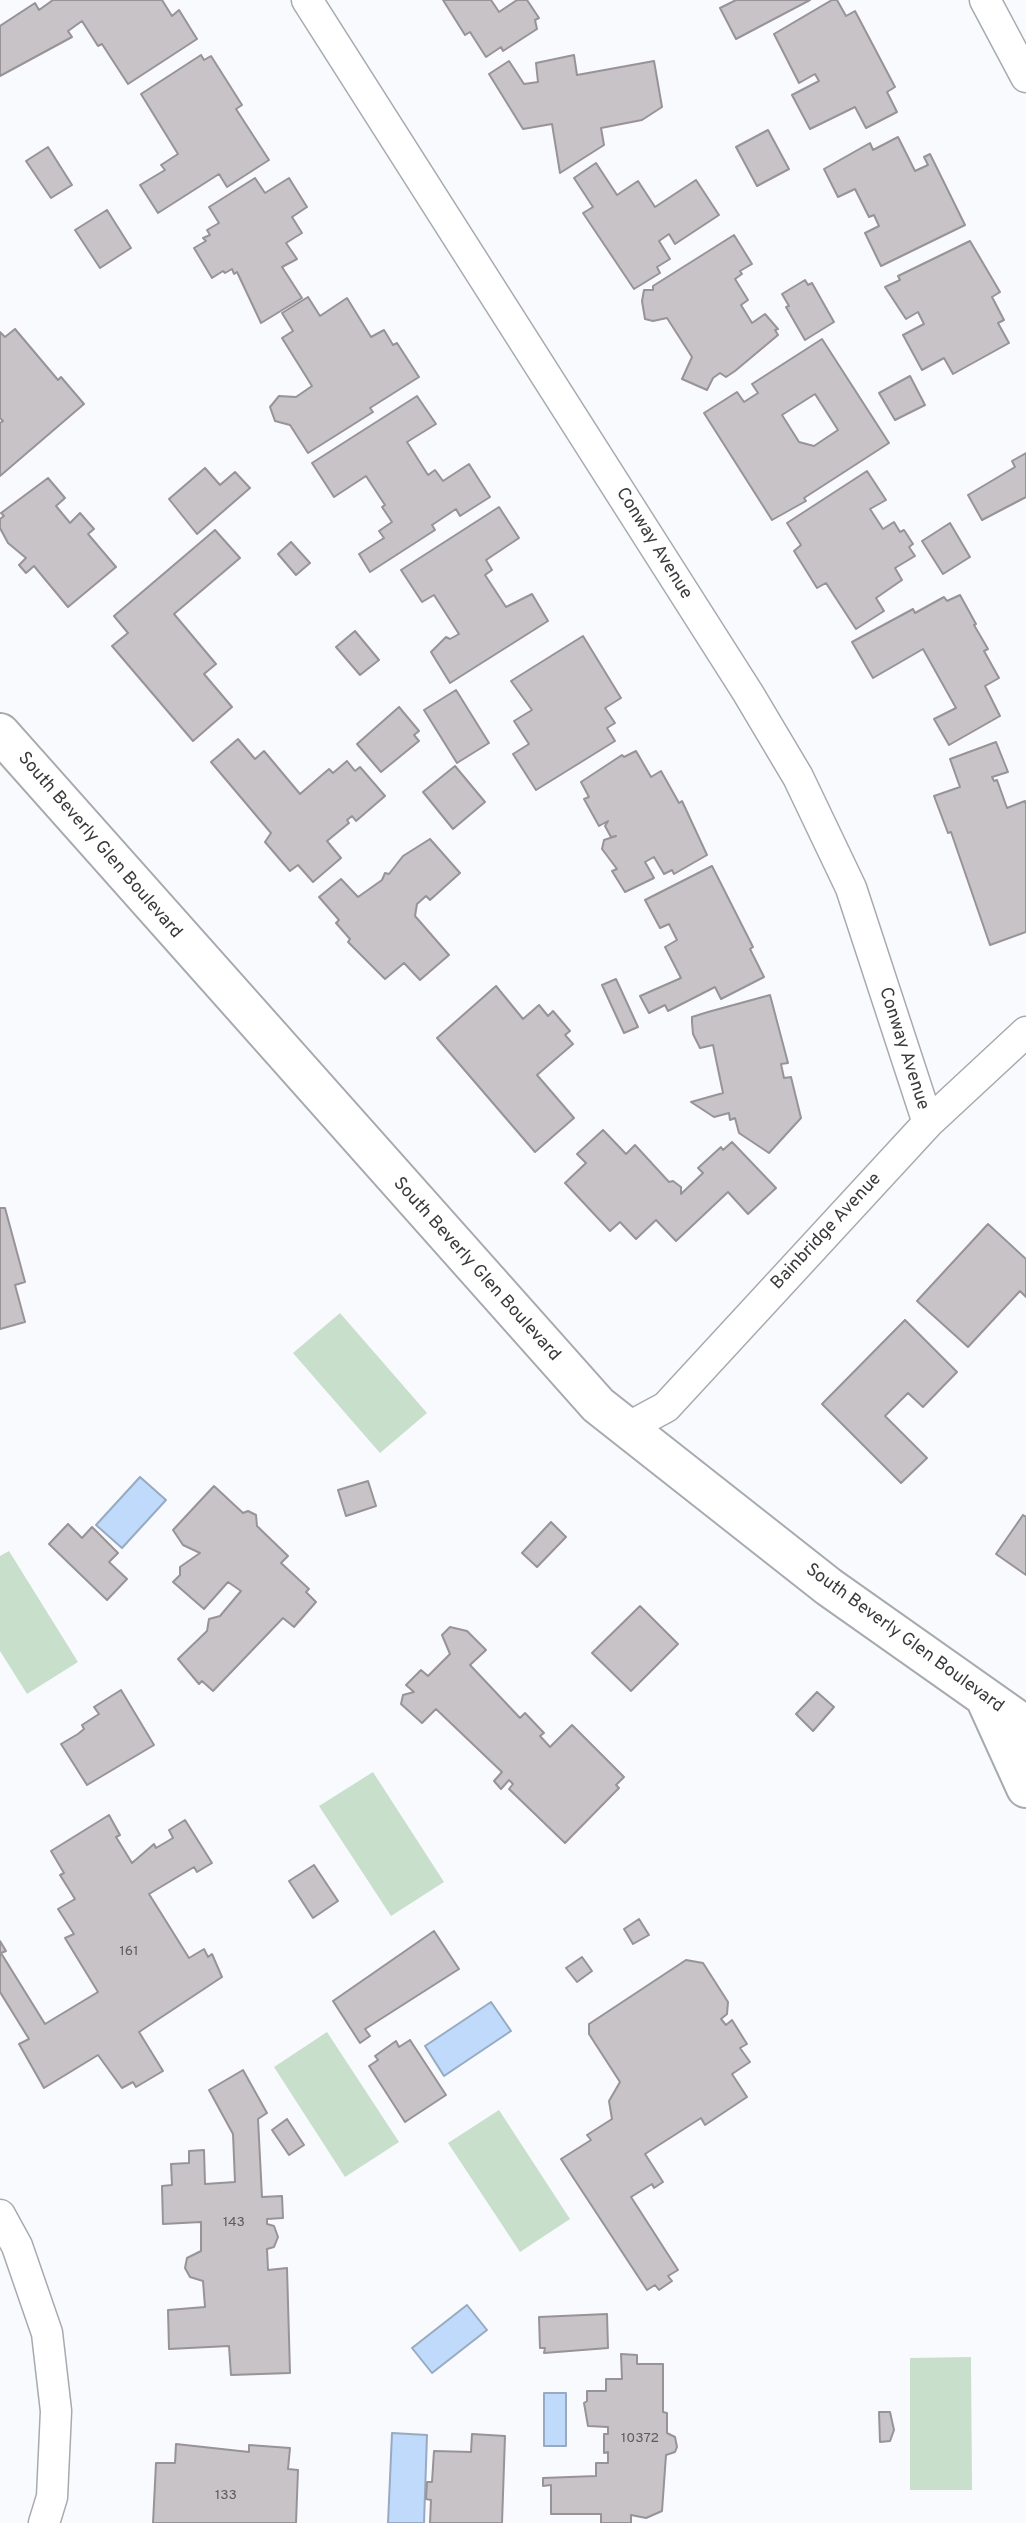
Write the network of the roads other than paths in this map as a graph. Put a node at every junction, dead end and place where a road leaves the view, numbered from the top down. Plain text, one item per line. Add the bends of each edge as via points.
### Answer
1 (307, 0) edge
2 (985, 0) edge
3 (1026, 77) edge
4 (0, 733) edge
5 (1026, 1031) edge
6 (928, 1123) junction
7 (627, 1428) junction
8 (986, 1700) junction
9 (1026, 1727) edge
10 (1026, 1788) edge
11 (0, 2215) edge
12 (44, 2523) edge

1 - 6 street, Conway Avenue via 798,777 851,888
2 - 3 street
4 - 7 main road, South Beverly Glen Boulevard via 598,1405
5 - 6 street, Bainbridge Avenue
6 - 7 street, Bainbridge Avenue via 666,1406
7 - 8 main road, South Beverly Glen Boulevard via 830,1587
8 - 9 main road, South Beverly Glen Boulevard
8 - 10 main road
11 - 12 street via 17,2246 48,2340 56,2411 52,2497

